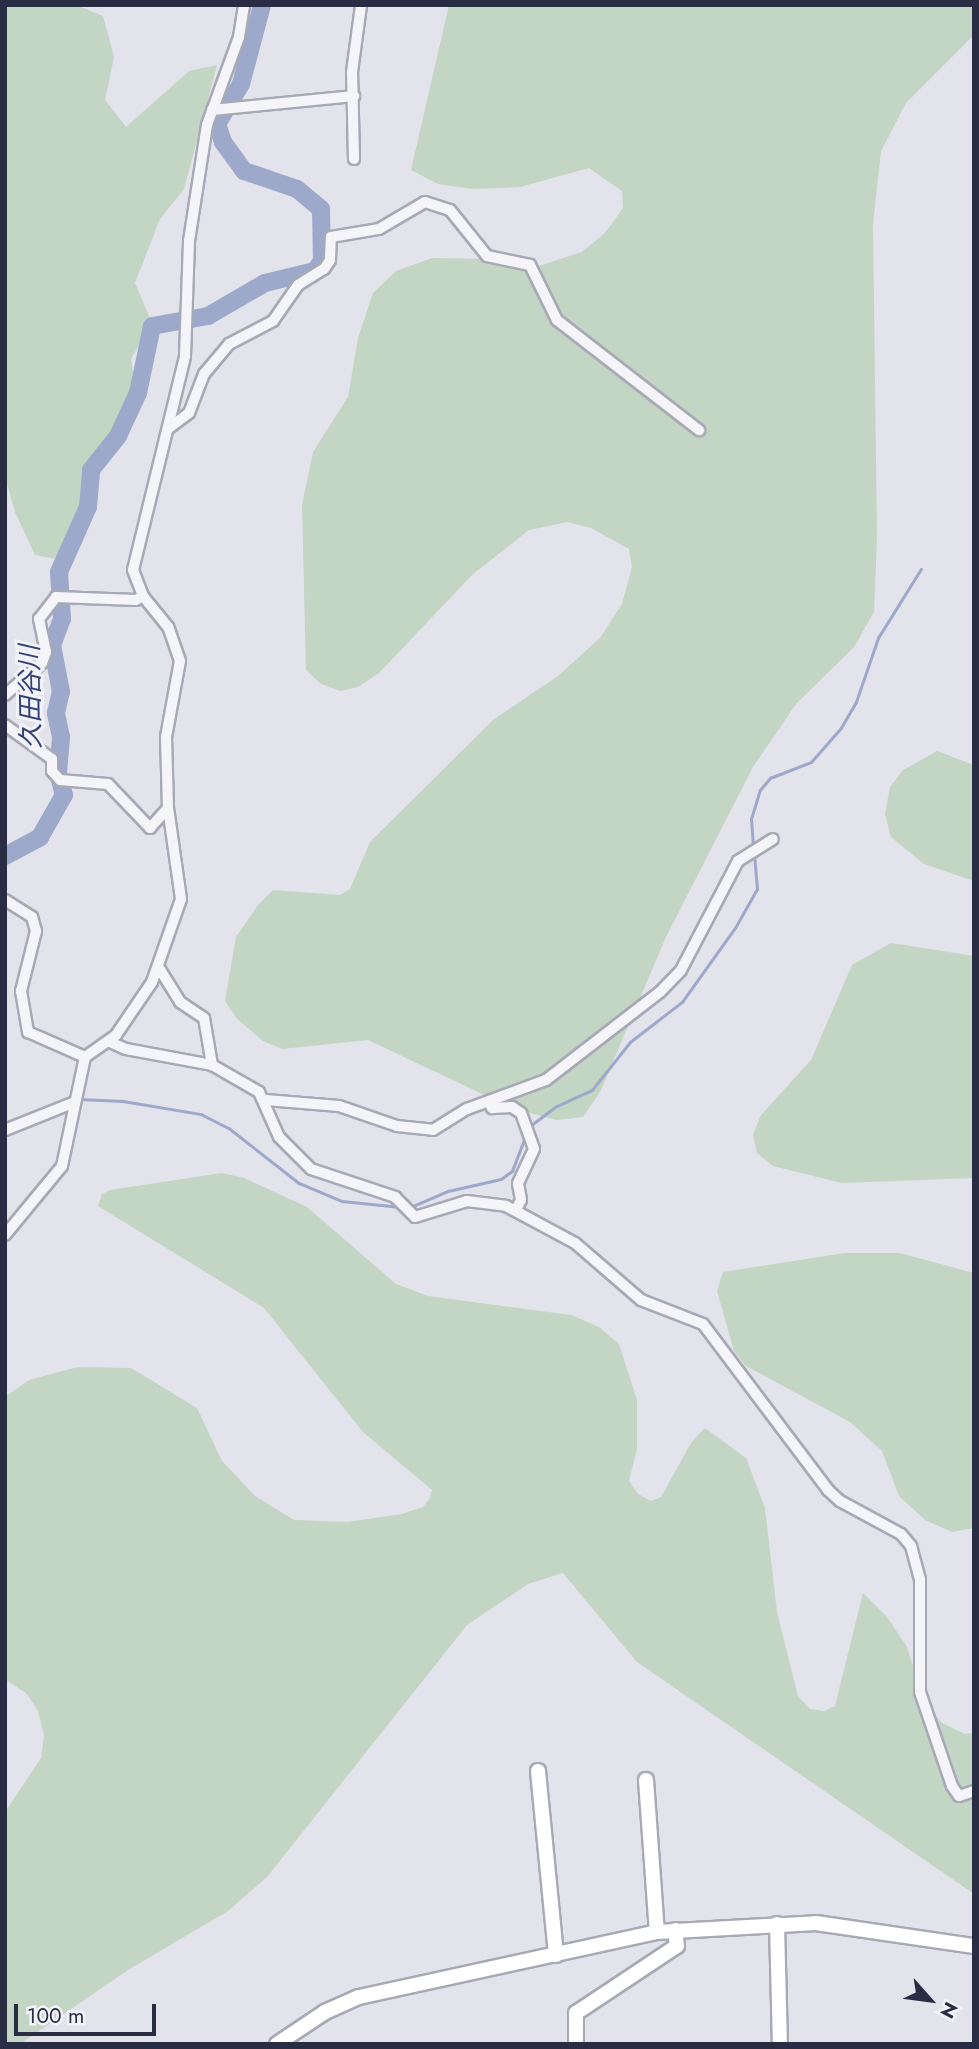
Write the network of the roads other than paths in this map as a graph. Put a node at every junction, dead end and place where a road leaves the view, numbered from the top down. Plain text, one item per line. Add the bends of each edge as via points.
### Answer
1 (244, 5) edge
2 (361, 5) edge
3 (354, 96) junction
4 (217, 110) junction
5 (354, 159) dead end
6 (169, 428) junction
7 (699, 430) dead end
8 (143, 596) junction
9 (5, 695) edge
10 (5, 724) edge
11 (168, 808) junction
12 (773, 839) dead end
13 (5, 900) edge
14 (159, 968) junction
15 (110, 1041) junction
16 (85, 1057) junction
17 (212, 1065) junction
18 (266, 1100) junction
19 (75, 1102) junction
20 (489, 1102) junction
21 (5, 1130) edge
22 (516, 1210) junction
23 (5, 1235) edge
24 (538, 1771) dead end
25 (646, 1780) dead end
26 (974, 1791) edge
27 (777, 1924) junction
28 (675, 1930) junction
29 (656, 1932) junction
30 (974, 1946) edge
31 (556, 1955) junction
32 (276, 2044) edge
33 (576, 2044) edge
34 (780, 2044) edge

1 - 4 street
2 - 3 street via 353,41
3 - 4 street
3 - 5 street
4 - 6 street via 194,197 188,323
6 - 7 street via 189,413 204,374 229,344 273,321 298,285 324,269 330,260 331,237 379,229 425,202 450,210 487,256 530,265 557,320
6 - 8 street via 133,570
8 - 9 street via 136,600 56,597 39,619 46,652 42,663
8 - 11 street via 168,627 180,661 168,719
10 - 11 street via 52,759 52,771 60,780 108,784 150,828
11 - 14 street via 181,899
12 - 20 street via 738,861 681,970 660,992 546,1080
13 - 16 street via 32,917 36,932 21,991 28,1032
14 - 15 street
14 - 17 street via 180,1002 204,1018
15 - 16 street
15 - 17 street via 125,1049
16 - 19 street
17 - 18 street
18 - 20 street via 339,1106 417,1131 444,1126 467,1109
18 - 22 street via 279,1137 311,1169 395,1197 415,1217 481,1199
19 - 21 street
19 - 23 street via 62,1166
20 - 22 street via 492,1108 512,1107 521,1113 534,1149 518,1184 521,1200
22 - 26 street via 575,1243 641,1300 703,1324 828,1490 840,1502 901,1534 911,1546 920,1579 920,1692 952,1786 959,1796
24 - 31 street
25 - 29 street
27 - 28 street
27 - 30 street via 847,1926
27 - 34 street
28 - 29 street
28 - 33 street via 677,1946 576,2013
29 - 31 street
31 - 32 street via 359,1997

